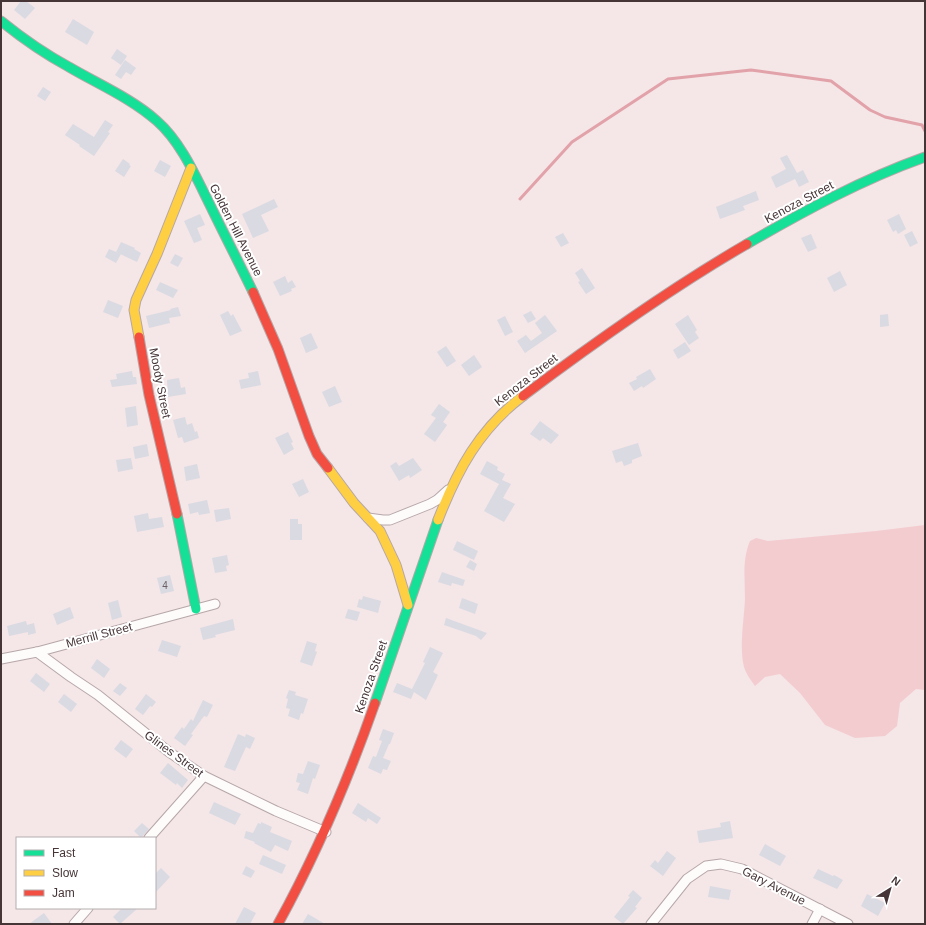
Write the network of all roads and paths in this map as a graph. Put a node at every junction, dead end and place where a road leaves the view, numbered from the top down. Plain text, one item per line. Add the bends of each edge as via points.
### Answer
1 (1, 21) edge
2 (925, 157) edge
3 (191, 168) junction
4 (451, 487) junction
5 (368, 518) junction
6 (215, 604) dead end
7 (408, 605) junction
8 (196, 609) junction
9 (37, 652) junction
10 (1, 659) edge
11 (204, 776) junction
12 (326, 832) junction
13 (150, 837) edge
14 (87, 909) edge
15 (820, 909) junction
16 (74, 924) edge
17 (278, 924) edge
18 (651, 924) edge
19 (812, 924) edge
20 (848, 924) edge

1 - 3 street, Golden Hill Avenue via 68,67 143,110 171,135
2 - 4 street, Kenoza Street via 852,187 724,256 591,346 508,408 482,435 461,466
3 - 5 street, Golden Hill Avenue via 268,324 308,436 317,454
3 - 8 street, Moody Street via 134,310 149,395 184,539
4 - 5 street via 430,504 390,520
4 - 7 street, Kenoza Street
5 - 7 street, Golden Hill Avenue via 380,531 387,544
6 - 8 street, Merrill Street
7 - 12 street, Kenoza Street via 357,755
8 - 9 street, Merrill Street
9 - 10 street, Merrill Street
9 - 11 street, Glines Street
11 - 12 street, Glines Street
11 - 13 street
12 - 17 street, Kenoza Street
14 - 16 street
15 - 18 street, Gary Avenue via 742,869 711,864 687,878
15 - 19 street
15 - 20 street, Gary Avenue

